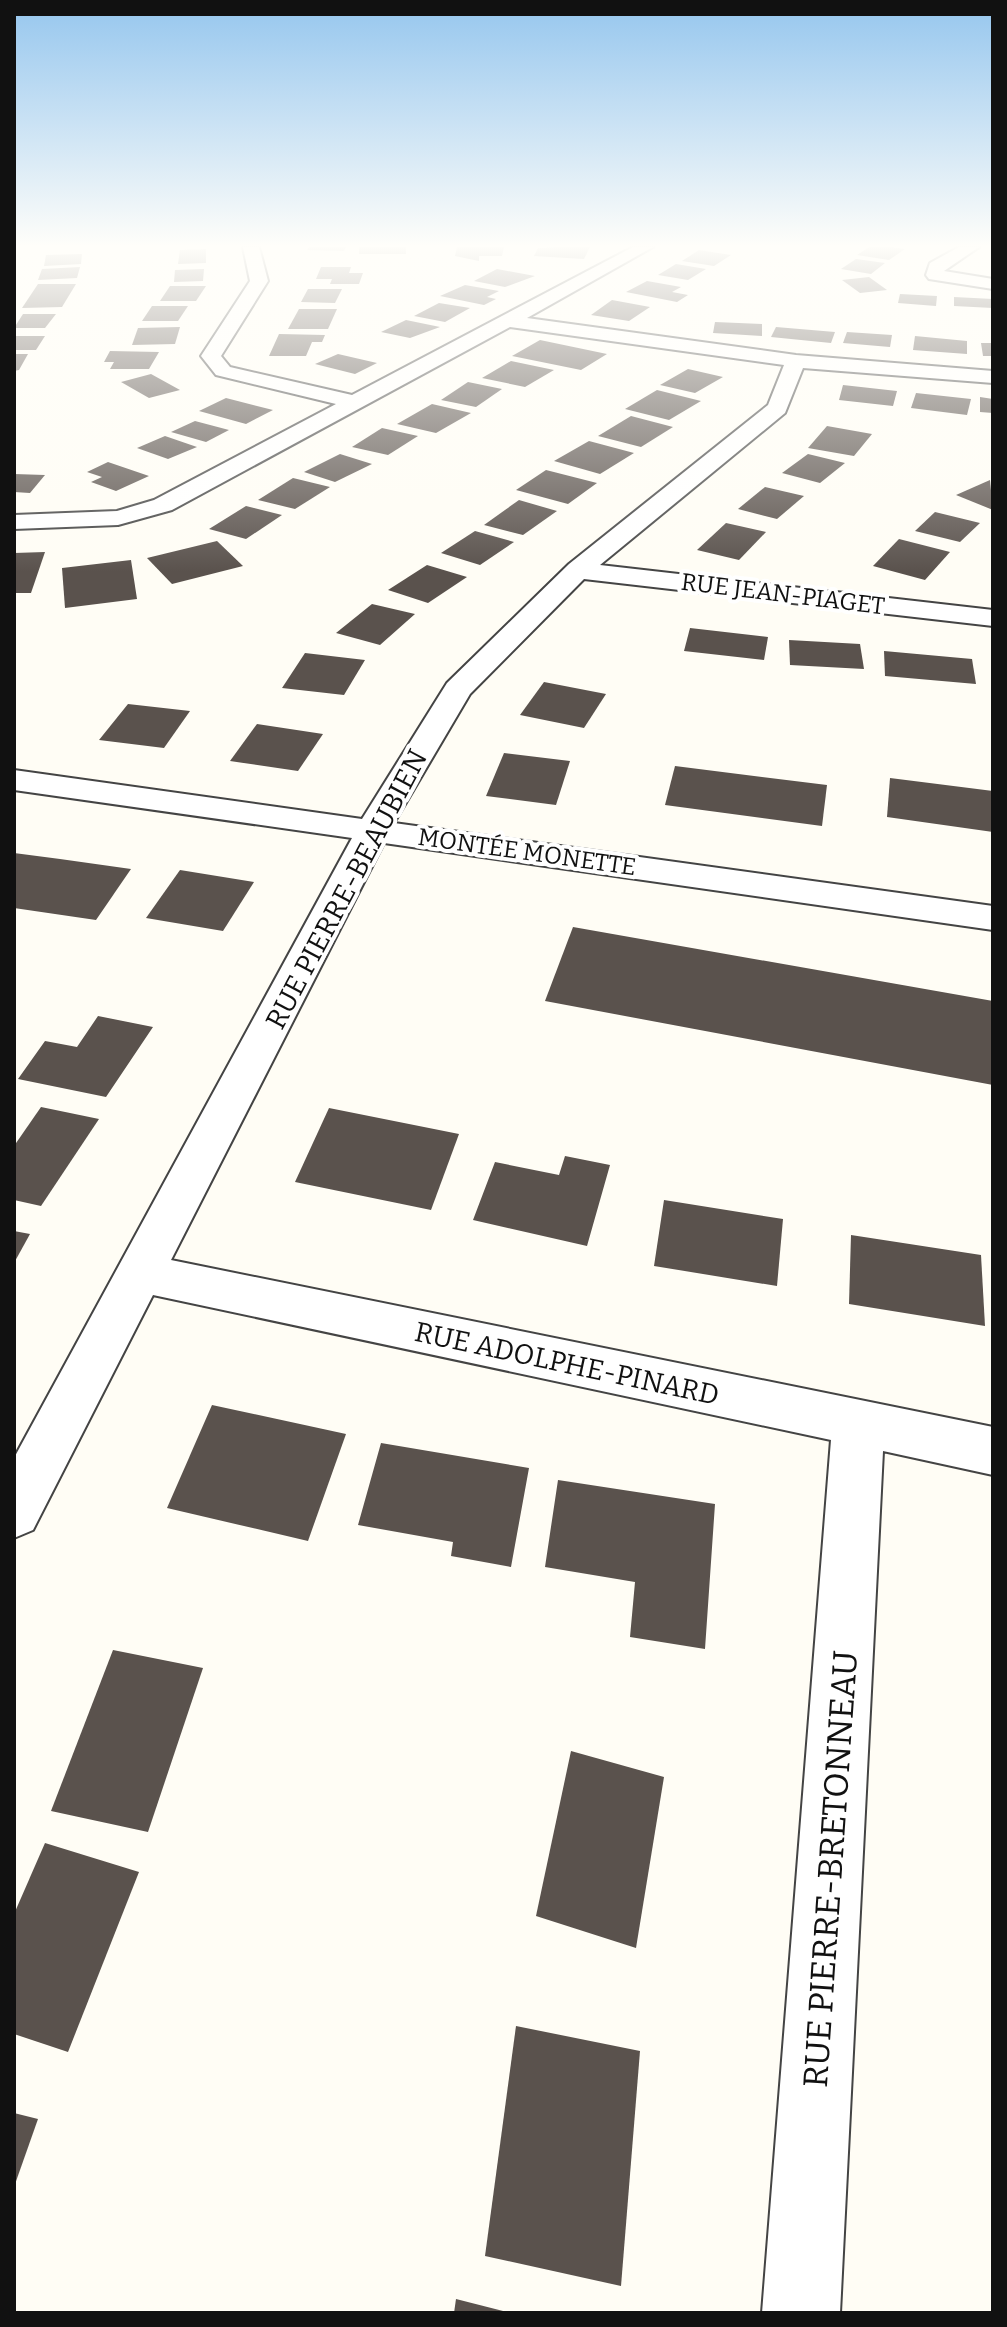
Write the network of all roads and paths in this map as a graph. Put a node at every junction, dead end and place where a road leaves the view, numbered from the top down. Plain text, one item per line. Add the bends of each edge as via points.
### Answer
1 (211, 356) edge
2 (442, 356) edge
3 (757, 356) edge
4 (796, 361) junction
5 (993, 377) edge
6 (354, 402) junction
7 (14, 522) edge
8 (578, 570) junction
9 (991, 615) edge
10 (14, 780) edge
11 (374, 830) junction
12 (993, 918) edge
13 (141, 1273) junction
14 (858, 1425) junction
15 (993, 1451) edge
16 (14, 1512) edge
17 (801, 2313) edge

1 - 6 street via 223,371
2 - 6 street
3 - 4 street
4 - 5 street
4 - 8 street, RUE PIERRE-BEAUBIEN via 777,408
6 - 7 street via 163,505 118,518
8 - 9 street, RUE JEAN-PIAGET
8 - 11 street, RUE PIERRE-BEAUBIEN via 458,689
10 - 11 street, MONTÉE MONETTE
11 - 12 street, MONTÉE MONETTE
11 - 13 street, RUE PIERRE-BEAUBIEN
13 - 14 street, RUE ADOLPHE-PINARD
13 - 16 street, RUE PIERRE-BEAUBIEN
14 - 15 street, RUE ADOLPHE-PINARD
14 - 17 street, RUE PIERRE-BRETONNEAU

